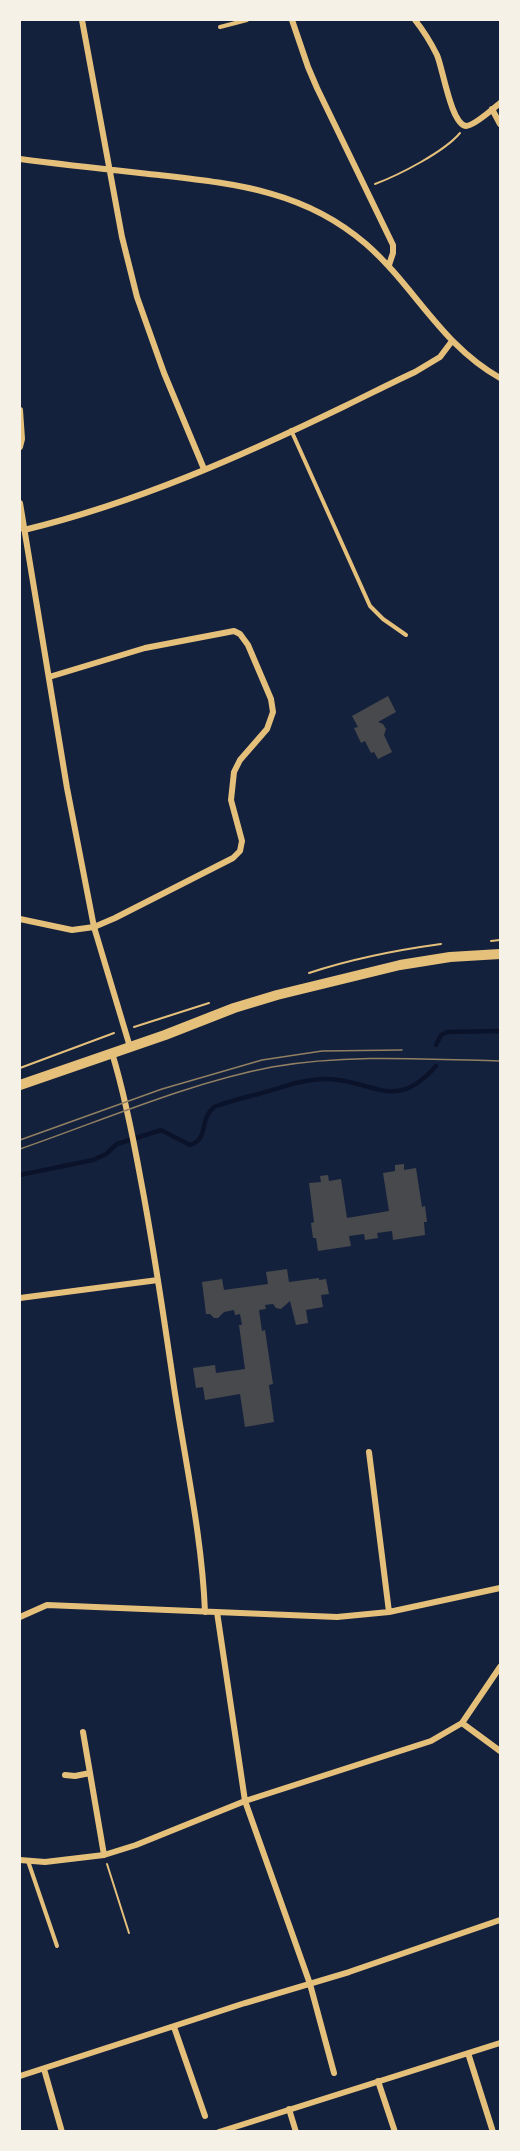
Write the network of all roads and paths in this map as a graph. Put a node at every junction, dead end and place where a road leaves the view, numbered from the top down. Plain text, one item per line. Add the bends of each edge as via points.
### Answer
1 (82, 20) edge
2 (247, 20) edge
3 (292, 20) edge
4 (415, 20) edge
5 (220, 27) dead end
6 (501, 103) edge
7 (492, 109) junction
8 (501, 124) edge
9 (457, 136) dead end
10 (20, 159) edge
11 (110, 170) junction
12 (365, 188) junction
13 (389, 265) junction
14 (452, 341) junction
15 (501, 378) edge
16 (20, 410) edge
17 (291, 430) junction
18 (20, 447) edge
19 (204, 469) junction
20 (20, 503) edge
21 (24, 530) junction
22 (406, 635) dead end
23 (49, 677) junction
24 (20, 919) edge
25 (94, 927) junction
26 (501, 954) edge
27 (148, 1022) dead end
28 (138, 1025) dead end
29 (95, 1040) dead end
30 (130, 1047) junction
31 (112, 1053) junction
32 (20, 1068) edge
33 (20, 1085) edge
34 (158, 1280) junction
35 (20, 1298) edge
36 (369, 1452) dead end
37 (501, 1588) edge
38 (205, 1612) junction
39 (217, 1612) junction
40 (388, 1612) junction
41 (20, 1617) edge
42 (501, 1667) edge
43 (462, 1723) junction
44 (83, 1732) dead end
45 (501, 1751) edge
46 (90, 1773) junction
47 (65, 1775) dead end
48 (245, 1801) junction
49 (104, 1855) junction
50 (20, 1860) edge
51 (27, 1860) junction
52 (501, 1920) edge
53 (129, 1933) dead end
54 (57, 1946) dead end
55 (310, 1984) junction
56 (174, 2027) junction
57 (501, 2043) edge
58 (468, 2053) junction
59 (44, 2069) junction
60 (334, 2073) dead end
61 (20, 2076) edge
62 (378, 2081) junction
63 (289, 2109) junction
64 (205, 2116) dead end
65 (62, 2132) edge
66 (219, 2132) edge
67 (296, 2132) edge
68 (395, 2132) edge
69 (493, 2132) edge

1 - 11 street
2 - 5 lane
3 - 12 street via 308,67
4 - 7 street via 437,55 460,124 473,124
6 - 7 street
7 - 8 street
9 - 12 path via 390,178
10 - 11 street
11 - 13 street via 225,182 295,201 335,221
11 - 19 street via 137,297
12 - 13 street via 393,245
13 - 14 street
14 - 15 street
14 - 17 street via 440,357 415,372
16 - 18 street
17 - 19 street
17 - 22 lane via 370,606
19 - 21 street via 72,519
20 - 21 street
21 - 23 street
23 - 25 street
23 - 25 street via 145,648 234,631 248,645 271,699 273,712 267,729 240,760 232,780 231,800 242,847 232,858
24 - 25 street via 72,930
25 - 30 street
26 - 30 street via 444,958 381,969 254,1002
27 - 28 path
29 - 32 path
30 - 31 street
31 - 33 street
31 - 34 street via 138,1164
34 - 35 street
34 - 38 street
36 - 40 street
37 - 40 street
38 - 39 street
38 - 41 street via 47,1605
39 - 40 street via 337,1617
39 - 48 street
42 - 43 street
43 - 45 street
43 - 48 street via 431,1741
44 - 46 street
46 - 47 street
46 - 49 street
48 - 49 street
48 - 55 street
49 - 51 street via 45,1862
49 - 53 path
50 - 51 street
51 - 54 lane
52 - 55 street
55 - 56 street
55 - 60 street
56 - 59 street
56 - 64 street
57 - 58 street
58 - 62 street
58 - 69 street
59 - 61 street
59 - 65 street
62 - 63 street
62 - 68 street
63 - 66 street
63 - 67 street

